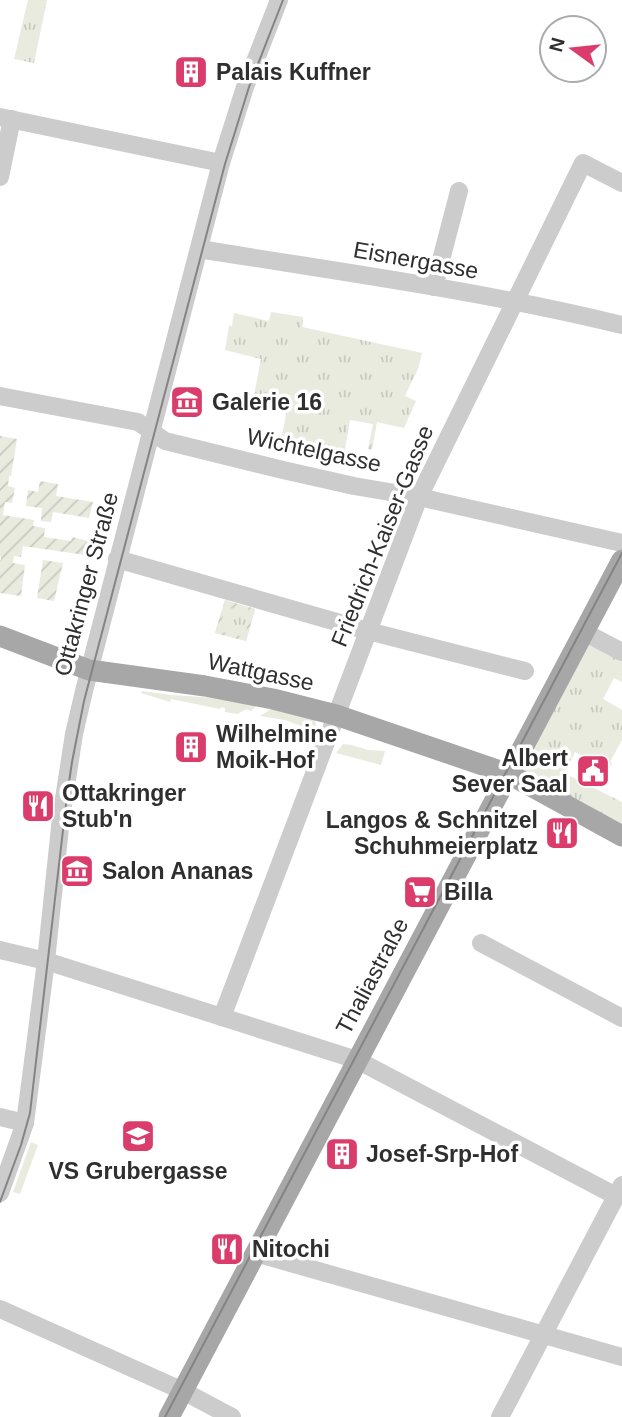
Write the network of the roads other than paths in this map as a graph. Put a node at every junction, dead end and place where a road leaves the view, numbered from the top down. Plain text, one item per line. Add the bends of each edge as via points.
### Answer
1 (279, 0) edge
2 (6, 118) edge
3 (221, 163) junction
4 (0, 177) edge
5 (622, 183) edge
6 (459, 191) dead end
7 (200, 249) junction
8 (434, 287) junction
9 (514, 302) junction
10 (622, 325) edge
11 (0, 396) edge
12 (152, 431) junction
13 (419, 497) junction
14 (622, 543) edge
15 (117, 559) junction
16 (622, 560) edge
17 (368, 631) junction
18 (584, 632) junction
19 (0, 636) edge
20 (622, 652) edge
21 (89, 670) junction
22 (525, 671) dead end
23 (336, 715) junction
24 (509, 774) junction
25 (622, 836) edge
26 (481, 943) dead end
27 (0, 950) edge
28 (46, 961) junction
29 (222, 1017) junction
30 (622, 1017) edge
31 (357, 1060) junction
32 (0, 1117) edge
33 (25, 1123) junction
34 (619, 1191) edge
35 (0, 1193) edge
36 (256, 1253) junction
37 (0, 1308) edge
38 (544, 1334) junction
39 (622, 1357) edge
40 (183, 1391) junction
41 (169, 1417) edge
42 (232, 1417) edge
43 (500, 1417) edge

1 - 3 street, Ottakringer Straße
2 - 3 street
2 - 4 street
3 - 7 street, Ottakringer Straße
5 - 9 street, Friedrich-Kaiser-Gasse via 583,163
6 - 8 street
7 - 8 street, Eisnergasse
7 - 12 street, Ottakringer Straße
8 - 9 street, Eisnergasse
9 - 10 street, Eisnergasse
9 - 13 street, Friedrich-Kaiser-Gasse
11 - 12 street, Wichtelgasse via 138,422
12 - 13 street, Wichtelgasse via 164,441
12 - 15 street, Ottakringer Straße
13 - 14 street, Wichtelgasse
13 - 17 street, Friedrich-Kaiser-Gasse
15 - 17 street
15 - 21 street, Ottakringer Straße
16 - 18 main road, Thaliastraße
17 - 22 street
17 - 23 street, Friedrich-Kaiser-Gasse
18 - 20 street
18 - 24 main road, Thaliastraße
19 - 21 main road, Wattgasse
21 - 23 main road, Wattgasse via 205,686
21 - 28 street, Ottakringer Straße via 61,818
23 - 24 main road, Wattgasse
23 - 29 street, Friedrich-Kaiser-Gasse
24 - 25 main road, Wattgasse
24 - 31 main road, Thaliastraße
26 - 30 street
27 - 28 street
28 - 29 street
28 - 33 street, Ottakringer Straße
29 - 31 street
31 - 34 street
31 - 36 main road, Thaliastraße
32 - 33 street
33 - 35 street, Ottakringer Straße
34 - 38 street
36 - 38 street
36 - 40 main road, Thaliastraße
37 - 40 street
38 - 39 street
38 - 43 street
40 - 41 main road, Thaliastraße
40 - 42 street

